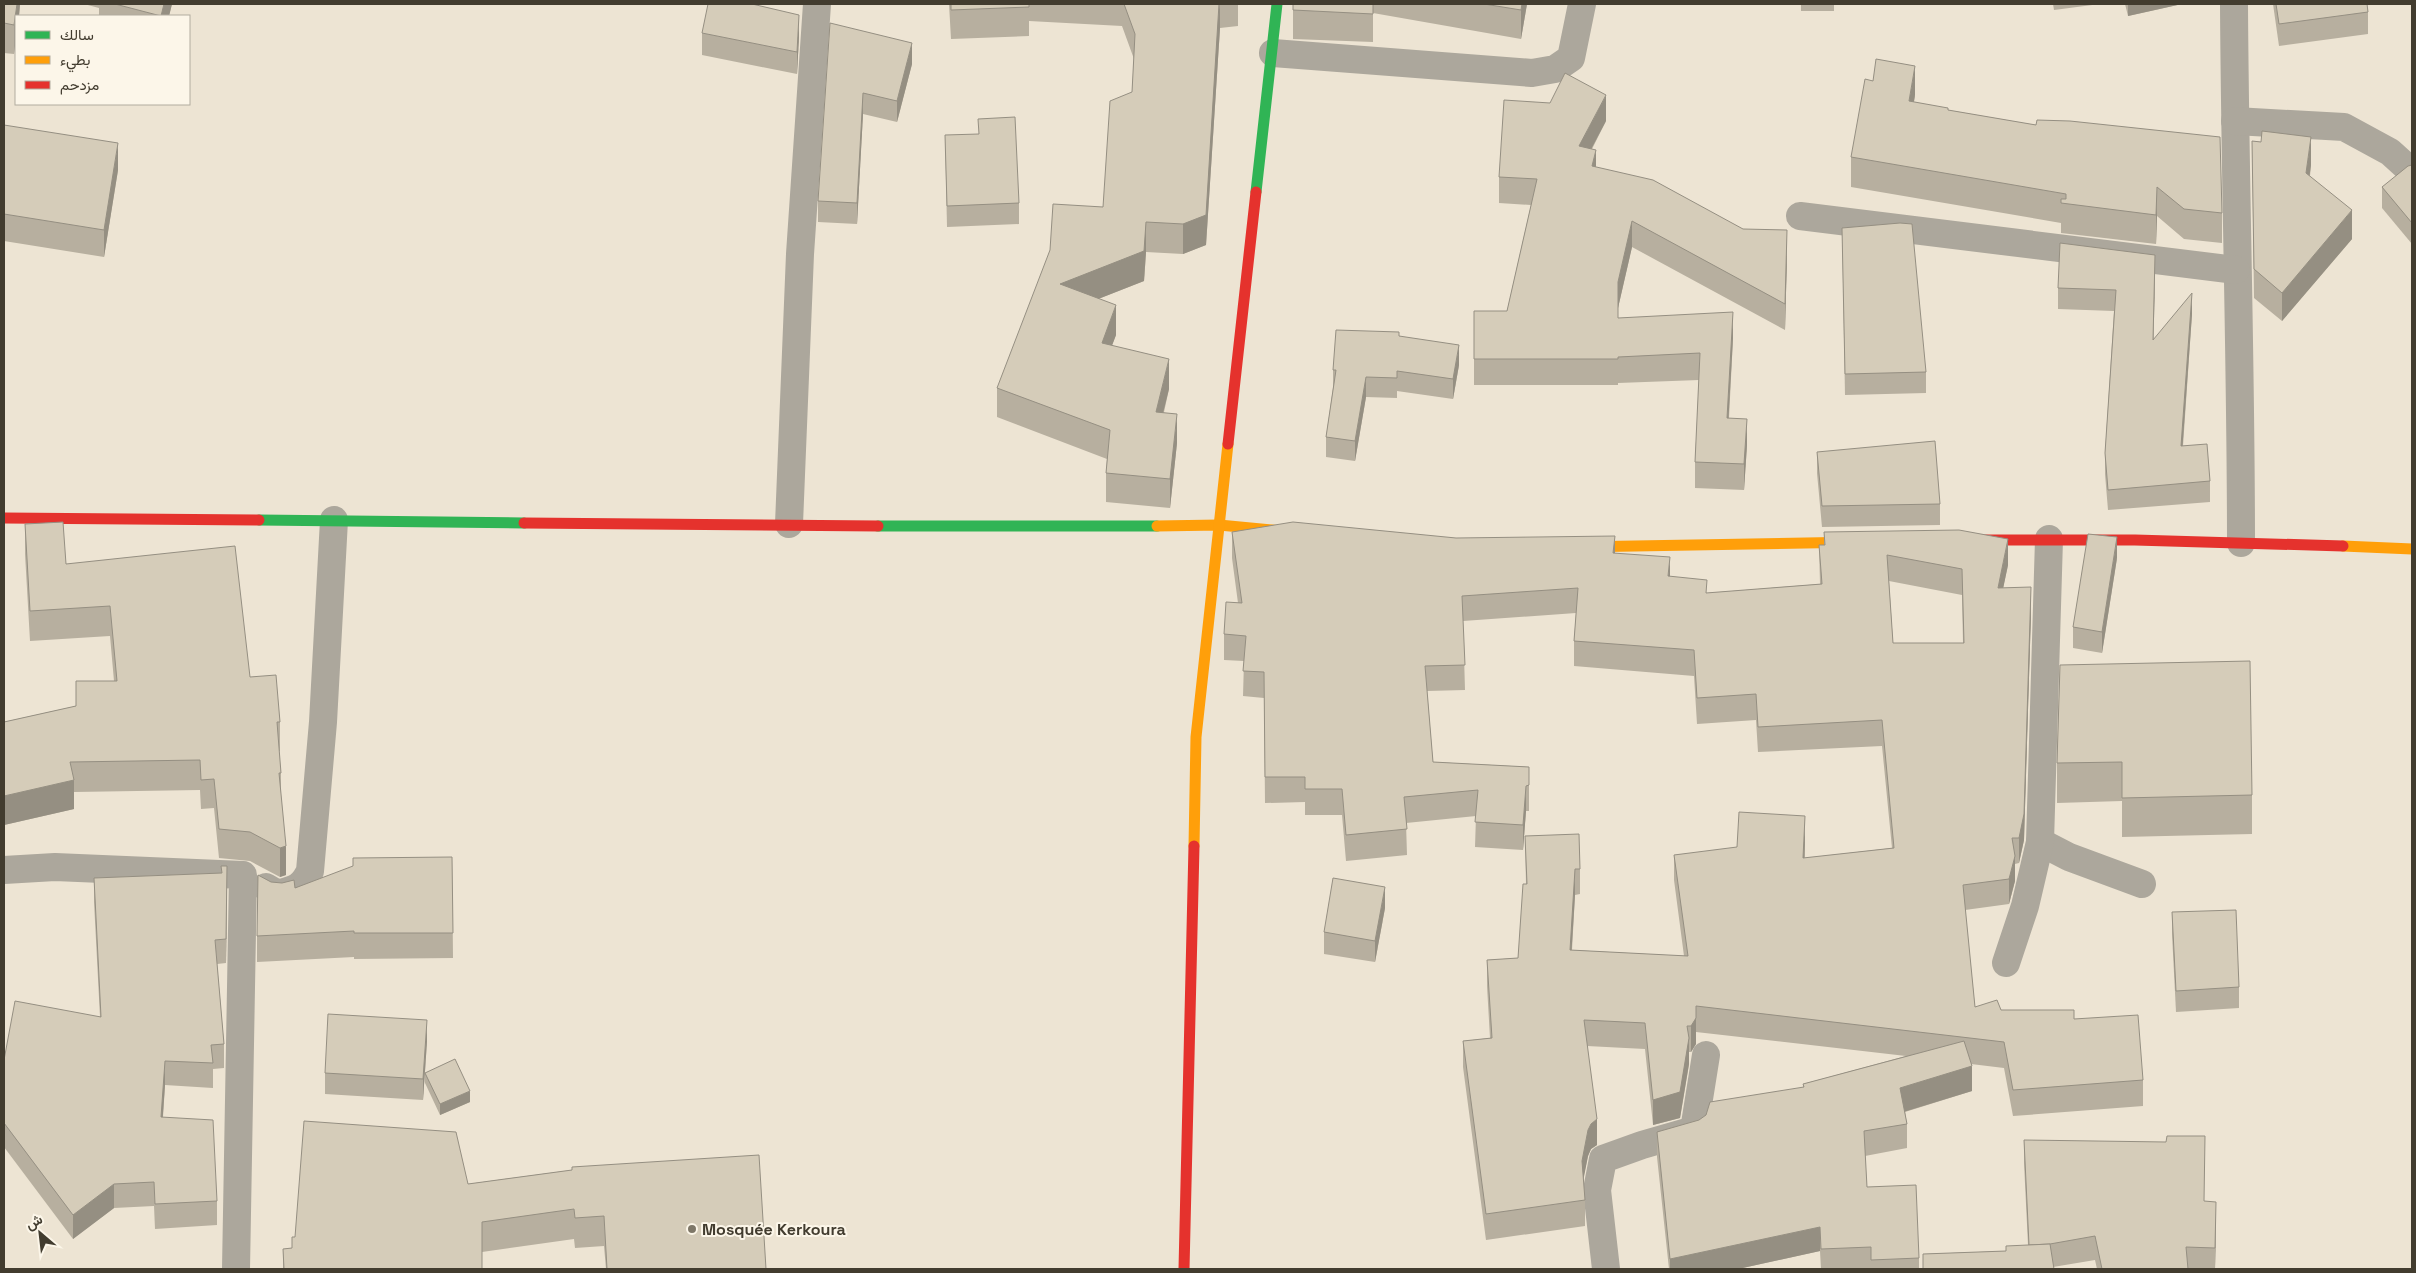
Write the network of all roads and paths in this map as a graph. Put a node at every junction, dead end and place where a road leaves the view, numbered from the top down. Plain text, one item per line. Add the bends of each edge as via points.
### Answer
1 (818, 4) edge
2 (1277, 4) edge
3 (1582, 4) edge
4 (2234, 4) edge
5 (1273, 53) junction
6 (2234, 121) junction
7 (2412, 172) edge
8 (1800, 216) dead end
9 (2236, 270) junction
10 (4, 518) edge
11 (334, 520) junction
12 (789, 524) junction
13 (1219, 525) junction
14 (1309, 534) edge
15 (2049, 539) junction
16 (1959, 540) edge
17 (1869, 542) edge
18 (2241, 543) junction
19 (1564, 547) edge
20 (2412, 549) edge
21 (2040, 842) junction
22 (4, 870) edge
23 (242, 875) junction
24 (2142, 884) dead end
25 (2006, 963) dead end
26 (1706, 1056) dead end
27 (236, 1269) edge
28 (1184, 1269) edge
29 (1606, 1269) edge

1 - 12 street via 800,254
2 - 5 street
3 - 5 street via 1571,58 1555,69 1532,73
4 - 6 street
5 - 13 street
6 - 7 street via 2344,127 2390,152
6 - 9 street
8 - 9 street
9 - 18 street via 2241,392
10 - 11 street
11 - 12 street
11 - 23 street via 323,722 310,871 300,886 278,894
12 - 13 street
13 - 14 street
13 - 28 street via 1196,737
15 - 16 street
15 - 18 street
15 - 21 street
17 - 19 street
18 - 20 street
21 - 24 street via 2069,857
21 - 25 street via 2025,906
22 - 23 street via 55,867
23 - 27 street
26 - 29 street via 1694,1130 1603,1159 1597,1190

